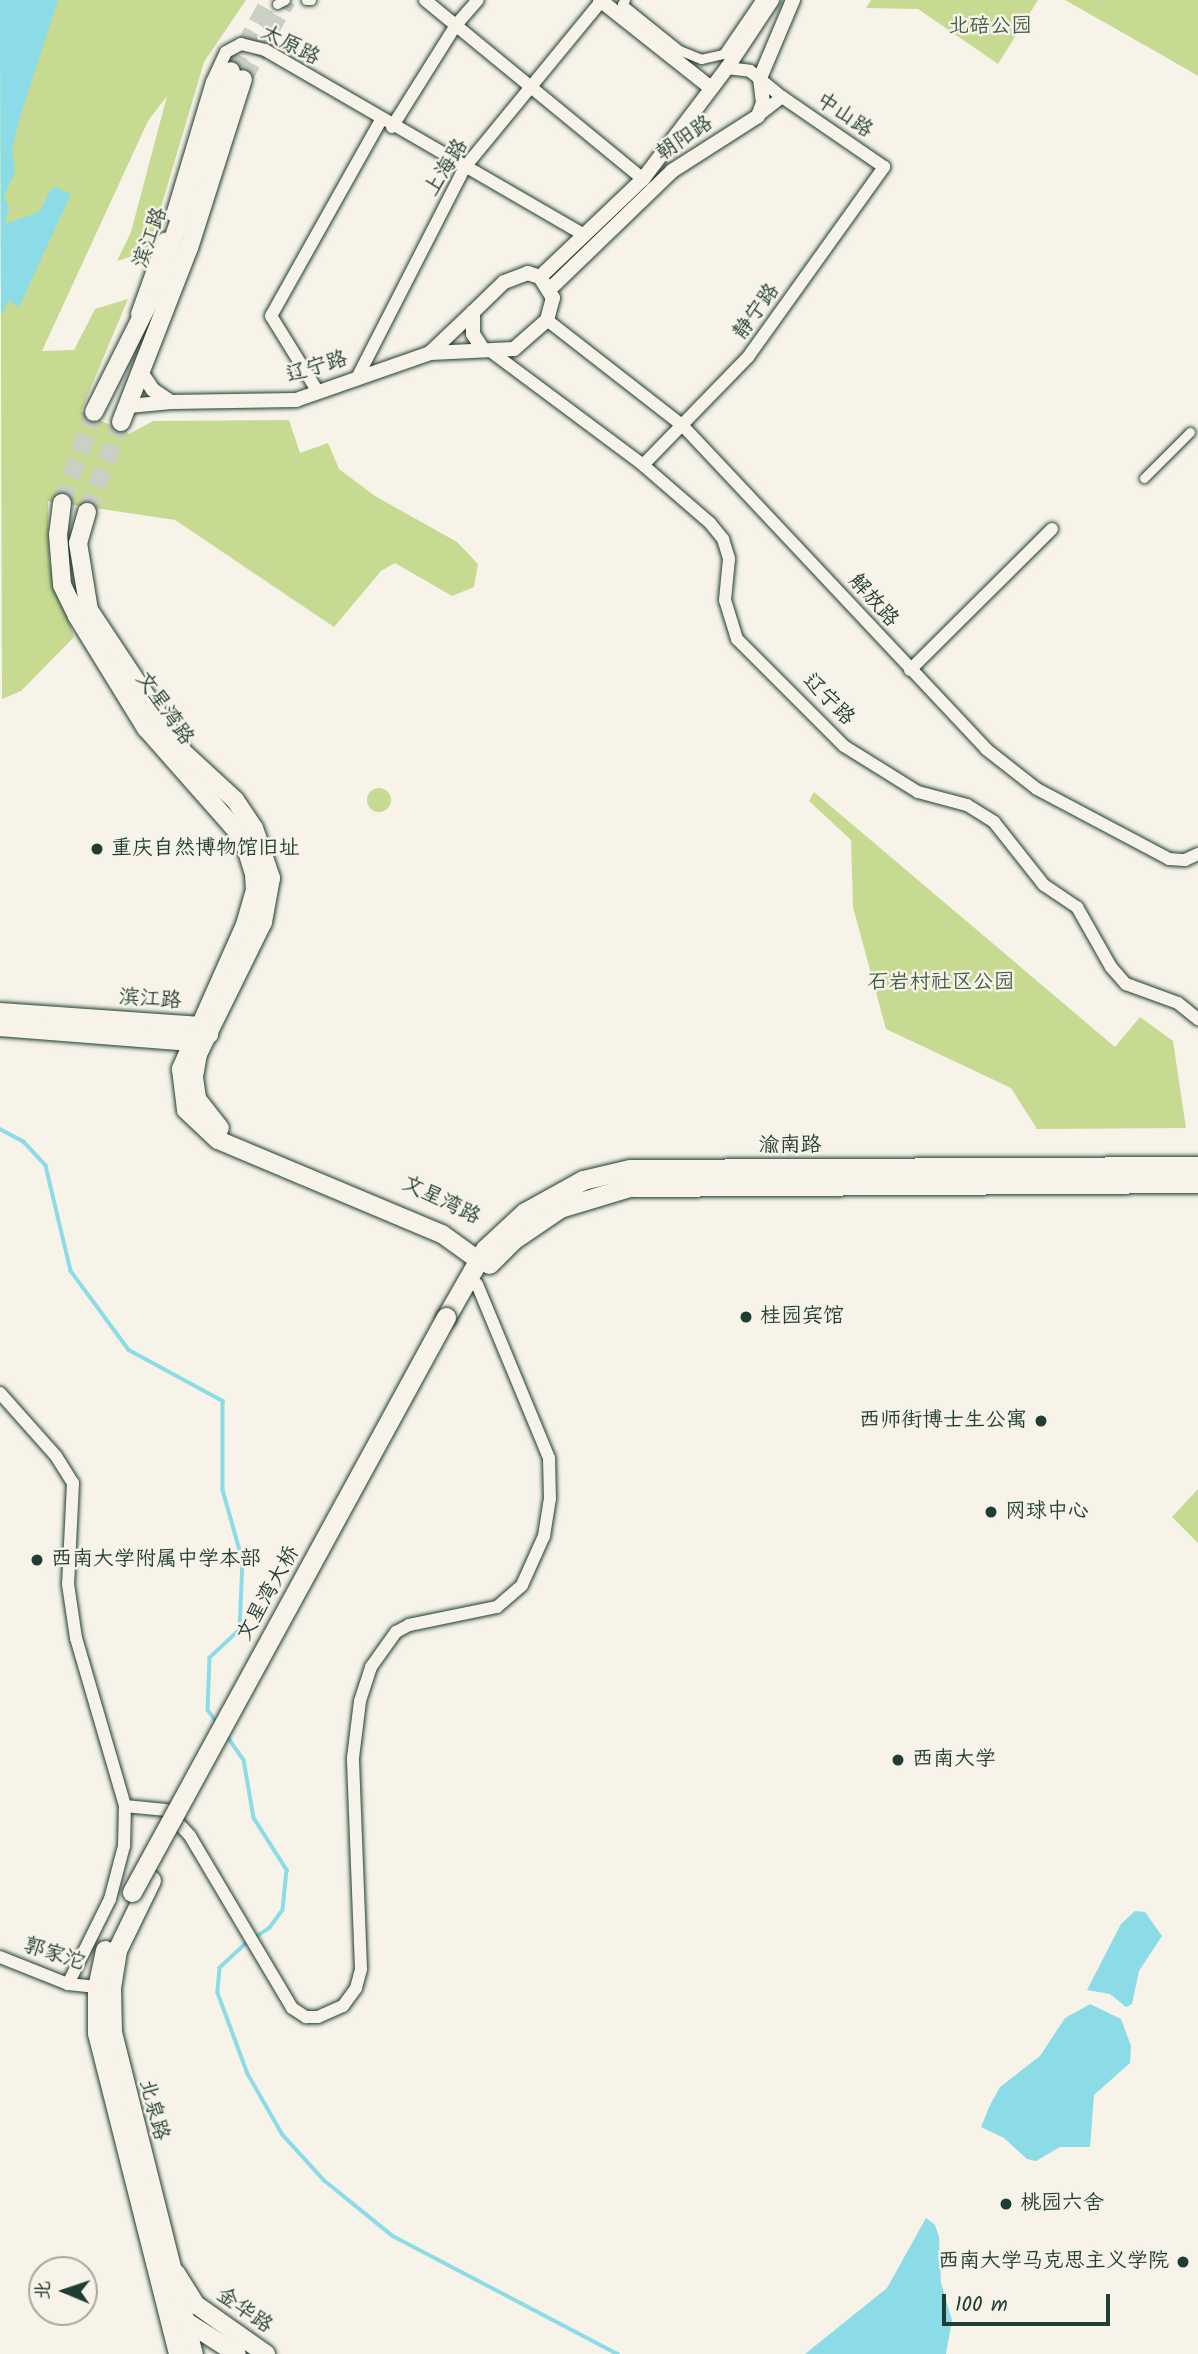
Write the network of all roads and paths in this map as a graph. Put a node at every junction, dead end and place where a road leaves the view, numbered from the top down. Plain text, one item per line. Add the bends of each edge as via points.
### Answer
1 (425, 0) edge
2 (478, 0) edge
3 (601, 0) edge
4 (625, 0) edge
5 (760, 0) edge
6 (772, 0) edge
7 (793, 0) edge
8 (456, 24) junction
9 (751, 32) junction
10 (772, 47) junction
11 (727, 68) junction
12 (760, 78) junction
13 (531, 86) junction
14 (711, 88) junction
15 (782, 97) junction
16 (758, 116) junction
17 (386, 123) junction
18 (465, 167) junction
19 (884, 167) joint
20 (643, 179) junction
21 (582, 234) junction
22 (545, 283) junction
23 (473, 312) junction
24 (547, 320) junction
25 (136, 321) junction
26 (488, 351) junction
27 (430, 353) junction
28 (143, 374) junction
29 (357, 378) junction
30 (318, 392) junction
31 (171, 402) junction
32 (94, 412) tunnel mouth
33 (125, 414) joint
34 (683, 426) junction
35 (1190, 432) dead end
36 (643, 465) junction
37 (1144, 478) dead end
38 (62, 503) tunnel mouth
39 (87, 512) tunnel mouth
40 (1052, 529) dead end
41 (909, 670) junction
42 (1198, 854) edge
43 (1198, 1019) edge
44 (4, 1020) edge
45 (199, 1034) junction
46 (1198, 1166) edge
47 (1198, 1183) edge
48 (485, 1257) junction
49 (477, 1283) junction
50 (451, 1320) junction
51 (0, 1393) edge
52 (125, 1806) junction
53 (151, 1880) joint
54 (132, 1892) joint
55 (0, 1957) edge
56 (68, 1983) junction
57 (97, 1987) junction
58 (173, 2270) junction
59 (178, 2316) junction
60 (261, 2351) edge
61 (227, 2352) edge
62 (178, 2354) edge
63 (193, 2354) edge

1 - 8 street
2 - 8 street
3 - 13 street, 上海路
3 - 14 street
4 - 5 street via 622,5 679,50 701,60 723,54
6 - 9 street
7 - 10 street
8 - 13 street
8 - 17 street
9 - 10 street via 755,48
9 - 11 street
10 - 12 street
11 - 12 street via 750,71
11 - 14 street
12 - 15 street, 中山路
12 - 16 street via 763,103
13 - 18 street, 上海路
13 - 20 street
14 - 20 street
15 - 16 street
15 - 19 street, 中山路
16 - 22 street, 朝阳路 via 672,171
17 - 18 street, 太原路
17 - 25 street, 太原路 via 265,50 241,44 226,52 197,125
17 - 30 street via 271,316
18 - 21 street, 太原路
18 - 29 street, 上海路
19 - 34 street, 静宁路 via 748,357
20 - 21 street
21 - 22 street
22 - 23 street via 515,275
22 - 24 street via 553,307
23 - 26 street via 473,334
23 - 27 street, 辽宁路
24 - 26 street via 514,349
24 - 34 street, 解放路
25 - 28 main road, 滨江路 via 161,274 237,75
25 - 32 main road, 滨江路
26 - 27 street, 辽宁路
26 - 36 street, 辽宁路
27 - 29 street, 辽宁路
28 - 31 street via 153,390
28 - 33 main road, 滨江路
29 - 30 street, 辽宁路
30 - 31 street, 辽宁路 via 296,400
31 - 33 street, 辽宁路
34 - 36 street, 静宁路
34 - 41 street, 解放路
35 - 37 street
36 - 43 street, 辽宁路 via 723,539 729,559 725,600 737,639 845,746 918,792 967,805 994,822 1044,885 1077,907 1111,967 1126,984 1178,1003
38 - 45 main road, 文星湾路 via 58,534 62,585 77,616 146,728 227,816 251,858 253,904
39 - 45 main road, 文星湾路 via 78,543 89,610 158,717 204,774 235,800 265,853 271,878 263,922
40 - 41 street
41 - 42 street, 解放路 via 986,749 1037,789 1169,859 1185,860
44 - 45 main road, 滨江路
45 - 48 main road, 文星湾路 via 194,1077 197,1099 211,1121 455,1230
46 - 48 highway, 渝南路 via 629,1169 555,1192 524,1212
47 - 48 highway, 渝南路 via 629,1186 560,1208
48 - 49 highway, 渝南路
48 - 50 highway, 渝南路
49 - 50 highway, 渝南路
49 - 52 street via 549,1458 550,1499 544,1536 522,1585 498,1607 409,1625 396,1632 371,1667 360,1701 353,1758 361,1909 356,1988 343,2006 318,2017 306,2017 292,2008 190,1836 166,1810
50 - 53 highway, 文星湾大桥
50 - 54 highway, 文星湾大桥, bridge
51 - 52 street via 55,1455 72,1483 68,1584 76,1638
52 - 56 street via 124,1846 110,1899
53 - 58 highway, 北泉路 via 117,1950 111,1988 112,2032
54 - 57 highway, 北泉路 via 106,1948
55 - 56 street, 郭家沱
56 - 57 street, 郭家沱
57 - 59 highway, 北泉路 via 97,2033 106,2079
58 - 59 highway, 北泉路
58 - 60 main road, 金华路 via 195,2304
59 - 61 main road
59 - 62 highway, 北泉路
59 - 63 highway, 北泉路
60 - 61 main road

